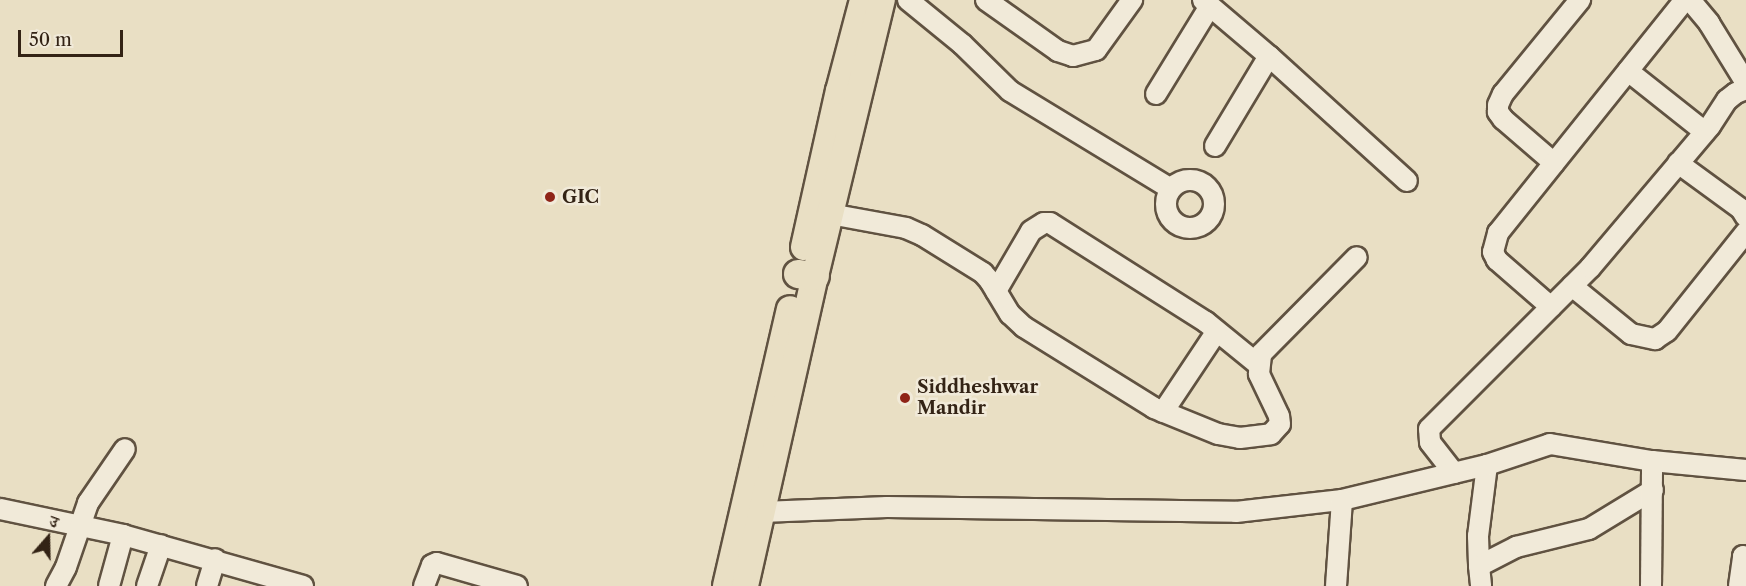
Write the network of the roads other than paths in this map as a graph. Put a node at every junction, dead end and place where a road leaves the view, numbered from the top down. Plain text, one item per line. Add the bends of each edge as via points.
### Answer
1 (862, 0) edge
2 (882, 0) edge
3 (908, 0) edge
4 (986, 0) edge
5 (1132, 0) edge
6 (1580, 0) edge
7 (1685, 0) edge
8 (1690, 0) edge
9 (1206, 3) edge
10 (1269, 56) junction
11 (1628, 71) junction
12 (1745, 83) edge
13 (1156, 94) dead end
14 (1705, 132) junction
15 (1215, 146) dead end
16 (1554, 163) junction
17 (1678, 163) junction
18 (1407, 181) dead end
19 (1171, 189) dead end
20 (830, 214) junction
21 (1746, 217) edge
22 (1746, 232) edge
23 (1357, 257) dead end
24 (806, 275) junction
25 (1572, 286) junction
26 (996, 291) junction
27 (1551, 307) junction
28 (1217, 331) junction
29 (1259, 365) junction
30 (1163, 412) junction
31 (125, 449) dead end
32 (1652, 461) junction
33 (1487, 465) junction
34 (1746, 470) edge
35 (1454, 473) junction
36 (1653, 490) junction
37 (1342, 500) junction
38 (0, 509) edge
39 (762, 512) junction
40 (78, 525) junction
41 (123, 535) junction
42 (160, 545) junction
43 (1746, 558) edge
44 (215, 559) junction
45 (1479, 566) junction
46 (274, 582) edge
47 (56, 586) edge
48 (109, 586) edge
49 (147, 586) edge
50 (207, 586) edge
51 (303, 586) edge
52 (424, 586) edge
53 (517, 586) edge
54 (726, 586) edge
55 (745, 586) edge
56 (1336, 586) edge
57 (1481, 586) edge
58 (1651, 586) edge
59 (1739, 586) edge

1 - 24 main road via 839,91
2 - 20 main road
3 - 19 street via 962,44 1010,91
4 - 5 street via 1058,51 1073,56 1096,50
6 - 16 street via 1498,105 1503,119
7 - 11 street
8 - 12 street via 1709,22
9 - 10 street
9 - 13 street
10 - 15 street
10 - 18 street
11 - 14 street
11 - 16 street
12 - 14 street
14 - 17 street
16 - 27 street via 1498,233 1493,252 1497,260
17 - 21 street via 1741,209
17 - 25 street
20 - 24 main road
20 - 26 street via 906,228 922,235 983,273
22 - 25 street via 1667,331 1655,339 1630,334
23 - 29 street via 1273,340 1261,354
24 - 39 main road
24 - 54 main road
25 - 27 street
26 - 28 street via 1031,231 1044,223 1050,224
26 - 30 street via 1010,314 1024,327
27 - 35 street via 1429,429 1430,442
28 - 29 street
28 - 30 street
29 - 30 street via 1259,374 1279,416 1280,424 1271,434 1240,438 1218,434
31 - 40 street via 88,503
32 - 33 street via 1550,444
32 - 34 street
32 - 36 street
33 - 35 street
33 - 45 street via 1478,536
35 - 37 street
36 - 45 street via 1589,529 1516,547
36 - 58 street
37 - 39 street via 1236,512 887,507
37 - 56 street
38 - 40 street
39 - 55 main road
40 - 41 street
40 - 47 street
41 - 42 street
41 - 48 street
42 - 44 street
42 - 49 street
43 - 59 street via 1743,556
44 - 46 street
44 - 50 street
45 - 57 street
46 - 51 street
52 - 53 street via 432,565 438,563

